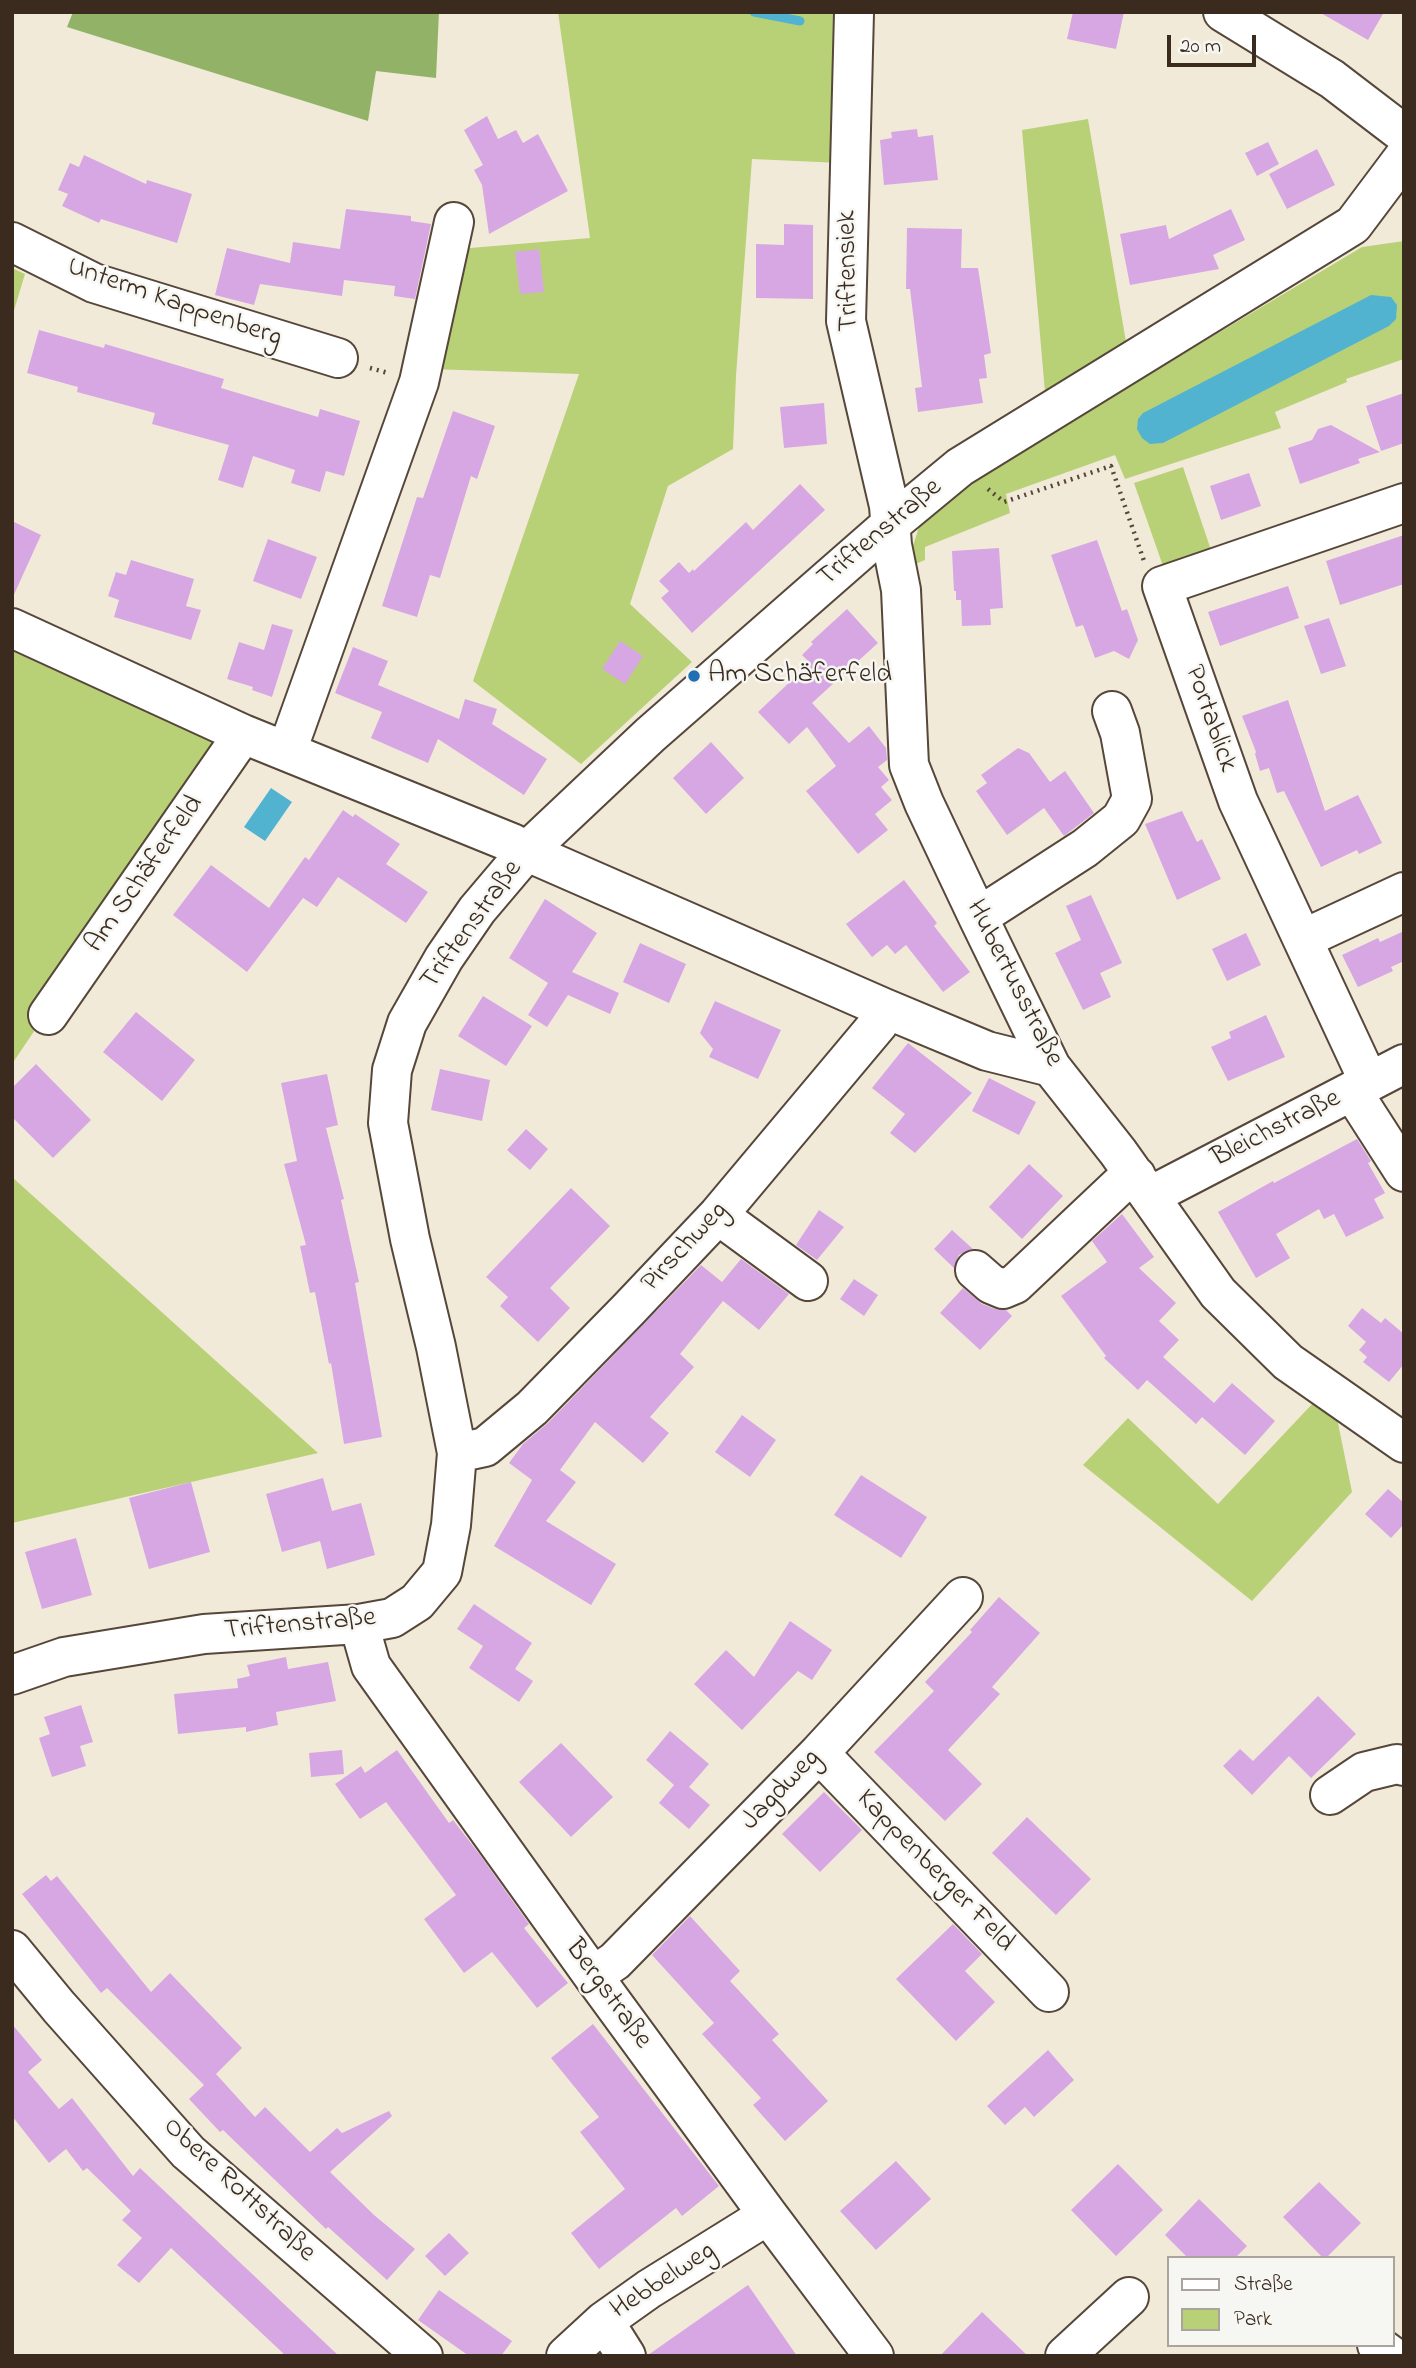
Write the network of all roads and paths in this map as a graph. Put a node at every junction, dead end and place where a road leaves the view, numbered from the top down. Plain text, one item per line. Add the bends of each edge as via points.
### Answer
1 (1223, 12) edge
2 (854, 13) edge
3 (1404, 134) edge
4 (1404, 157) edge
5 (454, 222) dead end
6 (12, 242) edge
7 (338, 358) joint
8 (419, 382) junction
9 (1004, 502) dead end
10 (1404, 503) edge
11 (891, 524) junction
12 (1162, 586) junction
13 (12, 628) edge
14 (1112, 711) dead end
15 (243, 734) junction
16 (288, 751) junction
17 (527, 852) junction
18 (1404, 892) edge
19 (978, 917) junction
20 (1303, 939) junction
21 (884, 1008) junction
22 (48, 1015) dead end
23 (1404, 1064) edge
24 (1051, 1067) junction
25 (1360, 1087) junction
26 (1404, 1172) edge
27 (1143, 1186) junction
28 (718, 1215) junction
29 (975, 1270) dead end
30 (808, 1281) dead end
31 (1404, 1443) edge
32 (457, 1453) junction
33 (963, 1597) dead end
34 (359, 1624) junction
35 (12, 1675) edge
36 (819, 1753) junction
37 (1404, 1766) edge
38 (1330, 1795) dead end
39 (12, 1950) edge
40 (593, 1976) junction
41 (1049, 1992) dead end
42 (768, 2216) junction
43 (1129, 2297) dead end
44 (604, 2321) junction
45 (423, 2356) edge
46 (566, 2356) edge
47 (626, 2356) edge
48 (874, 2356) edge
49 (1065, 2356) edge

1 - 3 street via 1332,79
2 - 11 street, Triftensiek via 846,321
4 - 11 street, Triftenstraße via 1353,225 960,467
5 - 8 street
6 - 7 street, Unterm Kappenberg via 94,283
7 - 8 path
8 - 16 street
9 - 12 path via 1111,466 1150,577
10 - 12 street
11 - 17 street, Triftenstraße via 650,735
11 - 19 street, Hubertusstraße via 901,590 909,765
12 - 20 street, Portablick via 1238,801
13 - 15 street
14 - 19 street via 1132,799 1121,819
15 - 16 street
15 - 22 street, Am Schäferfeld
16 - 17 street
17 - 21 street
17 - 32 street, Triftenstraße via 477,910 444,958 407,1023 392,1070 388,1123
18 - 20 street
19 - 24 street, Hubertusstraße
20 - 25 street, Portablick
21 - 24 street via 987,1051
21 - 28 street, Pirschweg via 879,1023
23 - 25 street, Bleichstraße
24 - 27 street, Hubertusstraße
25 - 26 street, Portablick
25 - 27 street, Bleichstraße
27 - 29 street, Bleichstraße via 1123,1182 1015,1284 1003,1289
27 - 31 street, Hubertusstraße via 1218,1293 1280,1353
28 - 30 street
28 - 32 street, Pirschweg via 532,1408 485,1447
32 - 34 street, Triftenstraße via 442,1572 417,1602 392,1618
33 - 36 street, Jagdweg
34 - 35 street, Triftenstraße via 204,1634 64,1657
34 - 40 street, Bergstraße via 371,1666
36 - 40 street, Jagdweg via 615,1961
36 - 41 street, Kappenberger Feld
37 - 38 street via 1364,1772
39 - 45 street, Obere Rottstraße via 188,2152
40 - 42 street, Bergstraße
42 - 44 street, Hebbelweg
42 - 48 street, Bergstraße
43 - 49 street
44 - 46 street, Hebbelweg
44 - 47 street

